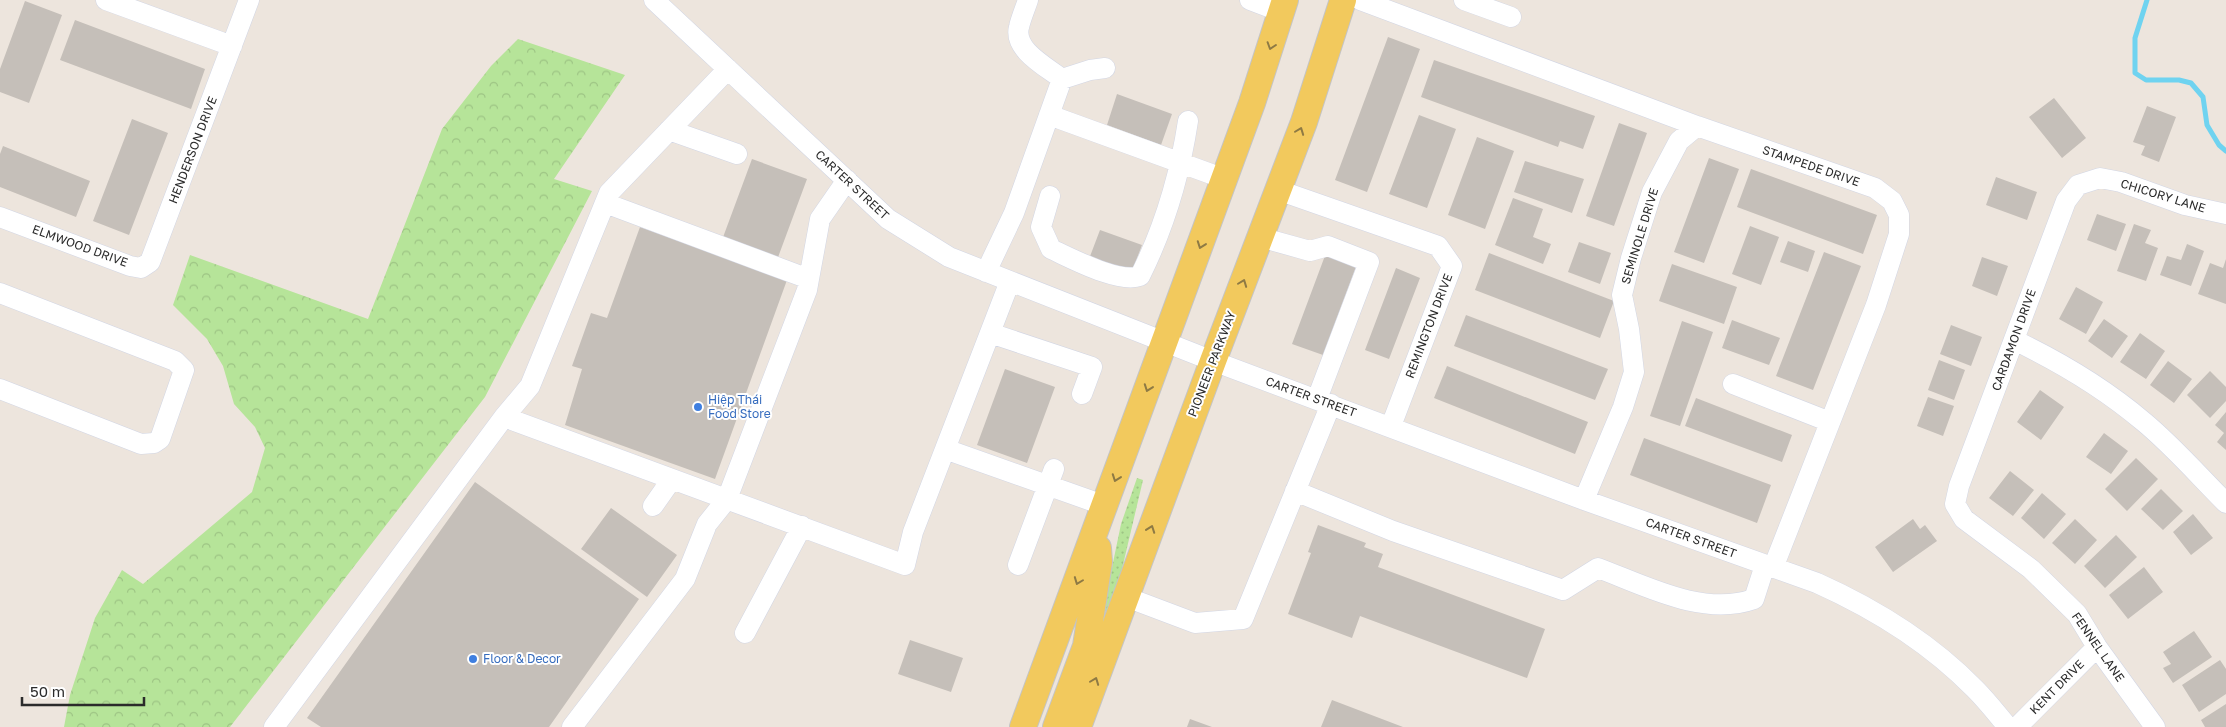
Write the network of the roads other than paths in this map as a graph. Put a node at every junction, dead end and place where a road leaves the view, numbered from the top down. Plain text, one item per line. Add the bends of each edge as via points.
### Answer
1 (106, 0) edge
2 (654, 0) edge
3 (1028, 0) edge
4 (1250, 0) edge
5 (1343, 0) edge
6 (1360, 0) edge
7 (245, 1) edge
8 (1472, 1) edge
9 (1284, 6) edge
10 (1511, 16) dead end
11 (232, 46) junction
12 (1105, 68) dead end
13 (728, 69) junction
14 (1062, 78) junction
15 (1049, 115) junction
16 (1188, 121) dead end
17 (1696, 126) junction
18 (669, 130) junction
19 (737, 154) dead end
20 (1181, 163) junction
21 (2100, 178) joint
22 (1225, 179) junction
23 (847, 180) junction
24 (1278, 190) junction
25 (1050, 196) dead end
26 (605, 203) junction
27 (2226, 214) edge
28 (0, 217) edge
29 (1260, 237) junction
30 (154, 254) joint
31 (986, 272) junction
32 (809, 279) junction
33 (1010, 281) junction
34 (0, 293) edge
35 (990, 333) junction
36 (2014, 340) junction
37 (1165, 342) junction
38 (1212, 361) junction
39 (1733, 384) dead end
40 (0, 389) edge
41 (1082, 394) dead end
42 (1324, 402) junction
43 (504, 417) junction
44 (1830, 422) junction
45 (1391, 426) junction
46 (945, 449) junction
47 (1051, 477) junction
48 (672, 479) junction
49 (1295, 491) junction
50 (726, 499) junction
51 (1584, 500) junction
52 (2226, 502) edge
53 (653, 506) dead end
54 (1106, 506) junction
55 (1964, 519) joint
56 (802, 526) junction
57 (1095, 536) junction
58 (1018, 565) dead end
59 (1769, 566) junction
60 (1126, 597) junction
61 (745, 633) dead end
62 (2097, 647) junction
63 (274, 727) edge
64 (572, 727) edge
65 (1023, 727) edge
66 (1056, 727) edge
67 (1078, 727) edge
68 (2008, 727) edge
69 (2018, 727) edge
70 (2155, 727) edge

1 - 11 street
2 - 13 street, CARTER STREET
3 - 14 street via 1018,28 1020,44
4 - 9 street
24 -> 5 main road, PIONEER PARKWAY via 1304,122
6 - 17 street, STAMPEDE DRIVE
7 - 11 street, HENDERSON DRIVE
8 - 10 street
9 -> 22 main road
11 - 30 street, HENDERSON DRIVE
12 - 14 street
13 - 18 street
13 - 23 street, CARTER STREET
14 - 15 street
15 - 20 street
15 - 31 street via 1014,212
16 - 20 street
17 - 44 street, STAMPEDE DRIVE via 1875,188 1892,201 1899,215 1899,234 1876,305
17 - 51 street, SEMINOLE DRIVE via 1679,141 1652,192 1630,258 1622,295 1634,372
18 - 19 street
18 - 26 street via 608,193
20 - 22 street
20 - 25 street via 1159,234 1140,276 1133,278 1107,272 1051,249 1041,227
21 - 27 street, CHICORY LANE via 2121,182 2185,205
21 - 36 street, CARDAMON DRIVE via 2078,185 2066,201
22 -> 37 main road
23 - 31 street, CARTER STREET via 888,219 949,257
23 - 32 street via 820,219
24 - 29 main road, PIONEER PARKWAY
24 - 45 street, REMINGTON DRIVE via 1438,246 1452,266
26 - 32 street
26 - 43 street via 530,386
28 - 30 street, ELMWOOD DRIVE via 130,266 141,268 150,262
38 -> 29 main road, PIONEER PARKWAY
29 - 42 street via 1310,251 1328,246 1369,262
31 - 33 street, CARTER STREET
32 - 50 street
33 - 35 street
33 - 37 street, CARTER STREET
34 - 40 street via 175,361 184,370 160,439 154,443 141,444
35 - 41 street via 1092,368
35 - 46 street
36 - 52 street via 2054,359 2144,422
36 - 55 street, CARDAMON DRIVE via 1959,486 1955,504
37 - 38 street, CARTER STREET
37 -> 54 main road
38 - 42 street, CARTER STREET
60 -> 38 main road, PIONEER PARKWAY
39 - 44 street
42 - 45 street, CARTER STREET
42 - 49 street
43 - 48 street
43 - 63 street
44 - 59 street, STAMPEDE DRIVE
45 - 51 street, CARTER STREET
46 - 47 street
46 - 56 street via 910,541 905,565
47 - 54 street
47 - 58 street
48 - 50 street
48 - 53 street
49 - 59 street, STAMPEDE DRIVE via 1393,530 1563,590 1598,568 1688,602 1738,605 1754,599
49 - 60 street via 1243,619 1195,623
50 - 56 street
50 - 64 street via 707,524 685,579
51 - 59 street, CARTER STREET
54 - 57 main road
55 - 62 street, FENNEL LANE via 2031,569 2076,614
56 - 61 street
57 -> 65 main road
57 - 66 main road via 1099,562 1086,646
59 - 68 street, CARTER STREET via 1853,599 1922,642 1975,689
67 -> 60 main road, PIONEER PARKWAY
62 - 69 street, KENT DRIVE
62 - 70 street, FENNEL LANE

